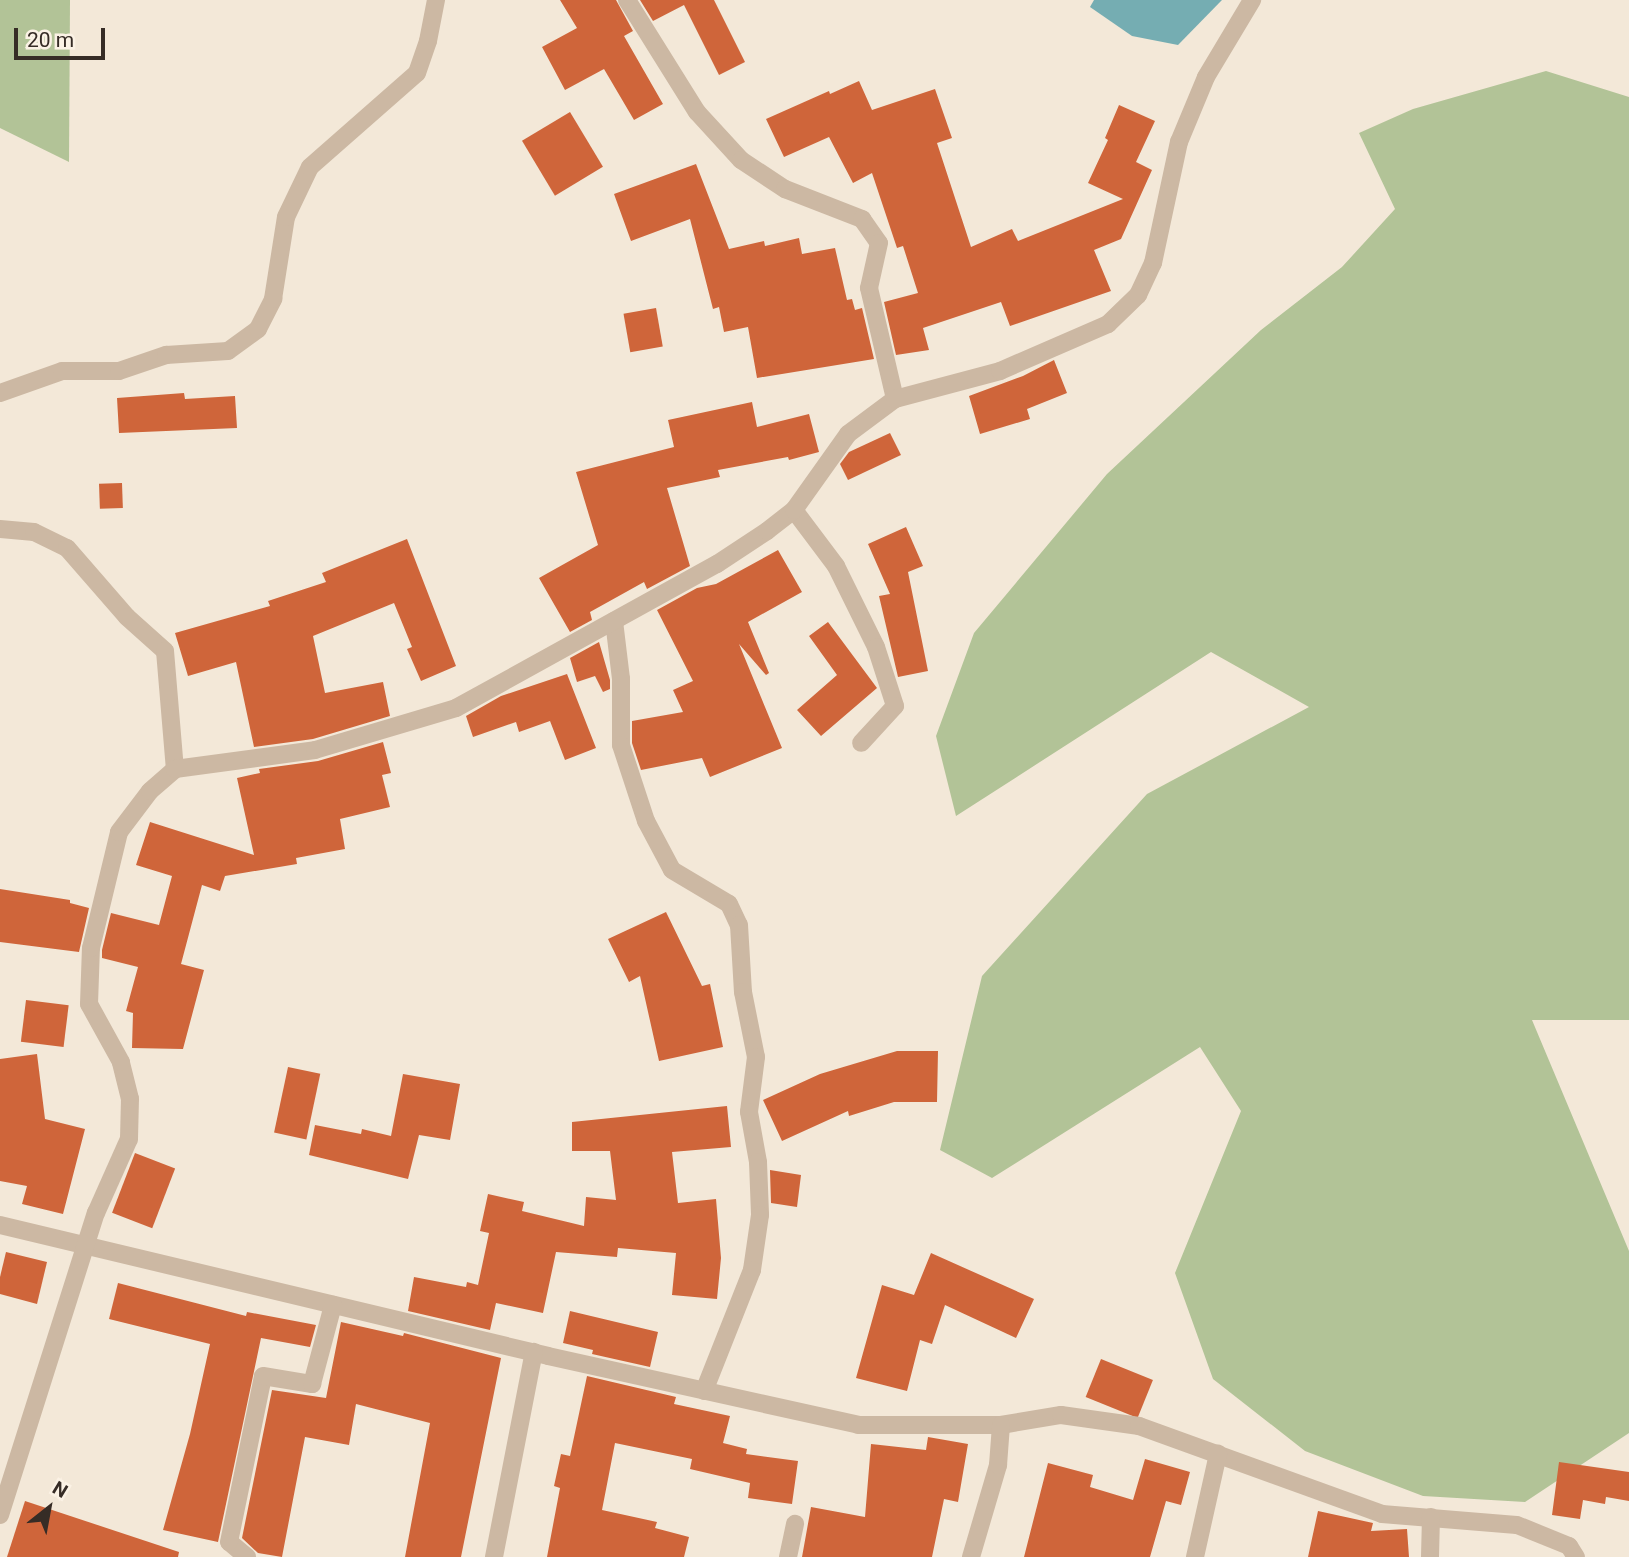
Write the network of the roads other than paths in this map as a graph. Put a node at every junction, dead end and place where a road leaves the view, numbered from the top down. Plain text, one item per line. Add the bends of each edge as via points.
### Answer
1 (436, 0) edge
2 (627, 0) edge
3 (1252, 0) edge
4 (0, 393) edge
5 (895, 399) junction
6 (794, 510) junction
7 (0, 529) edge
8 (614, 621) junction
9 (861, 743) dead end
10 (175, 769) junction
11 (0, 1225) edge
12 (87, 1247) junction
13 (333, 1305) junction
14 (534, 1352) junction
15 (704, 1391) junction
16 (1001, 1425) junction
17 (1218, 1454) junction
18 (0, 1515) edge
19 (1432, 1517) junction
20 (795, 1524) dead end
21 (247, 1557) edge
22 (494, 1557) edge
23 (788, 1557) edge
24 (971, 1557) edge
25 (1195, 1557) edge
26 (1430, 1557) edge
27 (1576, 1557) edge

1 - 4 street via 417,74 310,167 286,217 273,299 258,329 228,351 166,355 120,371 62,371
2 - 5 street via 697,111 741,160 785,190 862,219 879,243 869,288
3 - 5 street via 1206,77 1179,142 1153,263 1138,295 1108,324 1000,371
5 - 6 street via 848,434
6 - 8 street via 718,564
6 - 9 street via 836,566 876,647 895,706
7 - 10 street via 34,532 67,548 127,617 165,651
8 - 10 street via 456,708 315,750
8 - 15 street via 621,679 621,745 646,821 672,870 729,904 739,925 743,992 756,1057 749,1112 758,1162 760,1214 752,1270
10 - 12 street via 150,791 119,832 91,948 89,1004 121,1062 130,1099 129,1139 96,1213
11 - 12 street
12 - 13 street
12 - 18 street
13 - 14 street
13 - 21 street via 312,1384 263,1376 229,1542
14 - 15 street
14 - 22 street
15 - 16 street via 858,1425
16 - 17 street via 1061,1415 1139,1426
16 - 24 street via 998,1465
17 - 19 street via 1382,1514
17 - 25 street
19 - 26 street
19 - 27 street via 1517,1525 1569,1546
20 - 23 street

